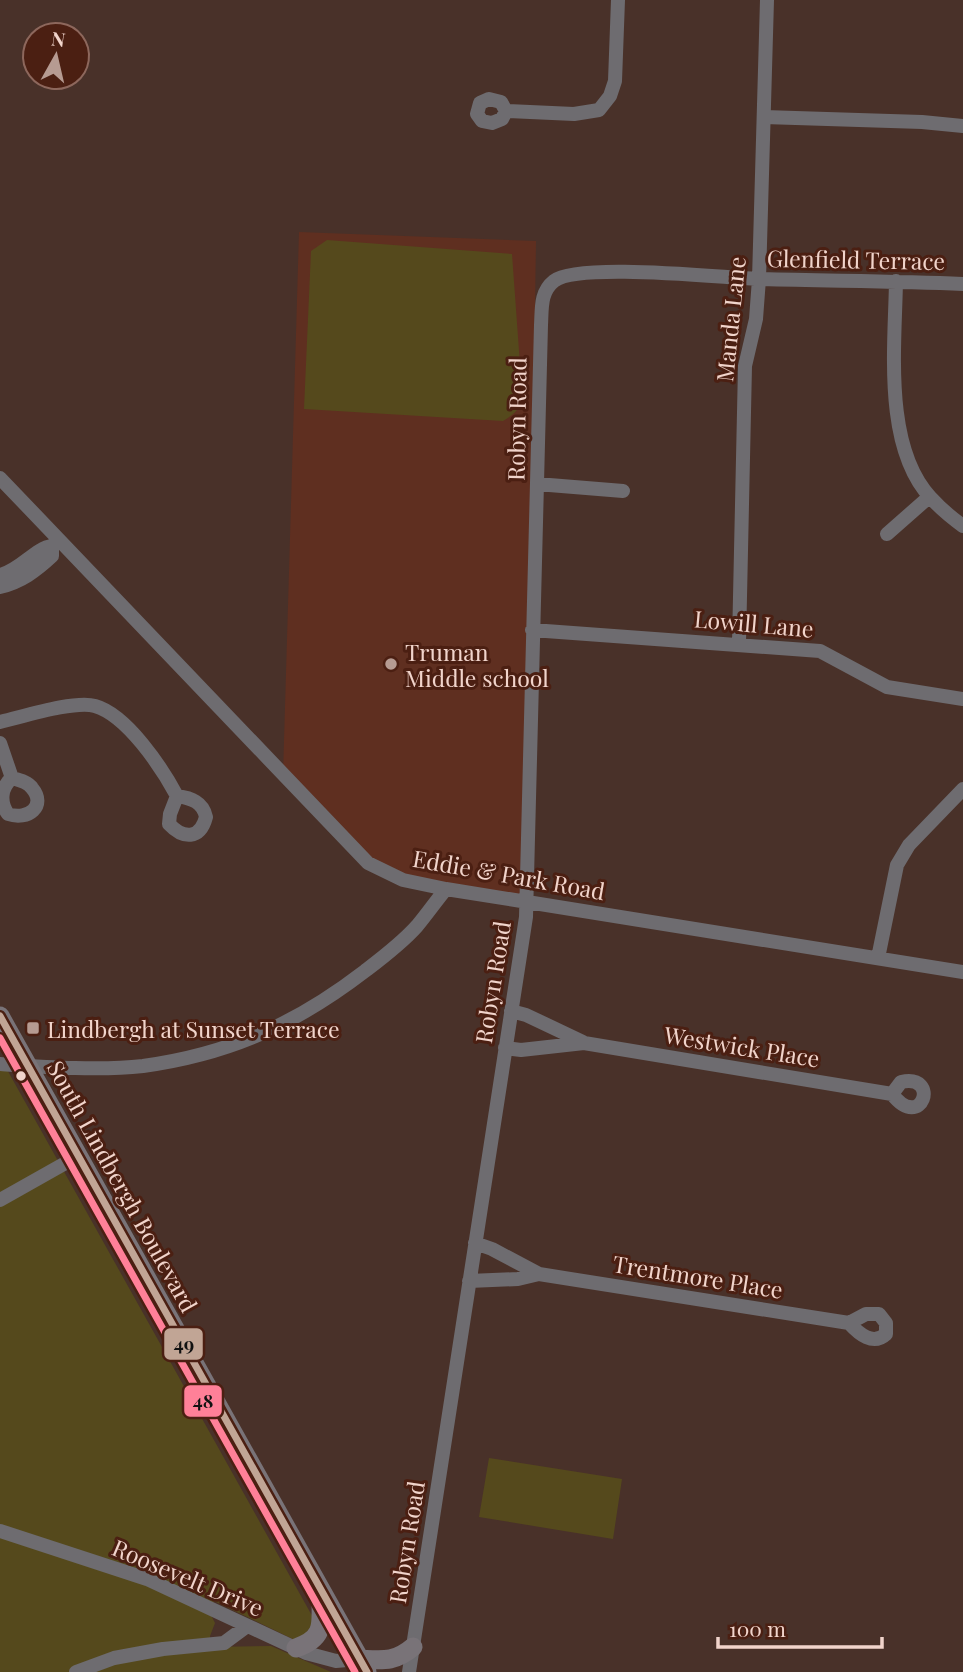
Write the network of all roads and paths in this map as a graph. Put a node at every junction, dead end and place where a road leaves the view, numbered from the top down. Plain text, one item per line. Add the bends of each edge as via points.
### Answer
1 (618, 0) edge
2 (767, 0) edge
3 (506, 111) dead end
4 (764, 117) junction
5 (963, 126) edge
6 (759, 279) junction
7 (896, 281) junction
8 (963, 284) edge
9 (544, 292) joint
10 (0, 478) edge
11 (537, 484) junction
12 (623, 491) dead end
13 (929, 497) junction
14 (963, 526) edge
15 (887, 534) dead end
16 (55, 543) junction
17 (0, 575) edge
18 (0, 587) edge
19 (531, 630) junction
20 (738, 643) junction
21 (963, 699) edge
22 (0, 722) edge
23 (0, 743) edge
24 (12, 778) dead end
25 (963, 789) edge
26 (177, 796) dead end
27 (446, 888) junction
28 (526, 901) junction
29 (878, 958) junction
30 (963, 972) edge
31 (511, 1012) junction
32 (0, 1016) edge
33 (584, 1043) junction
34 (505, 1048) junction
35 (0, 1064) edge
36 (28, 1066) junction
37 (892, 1094) dead end
38 (78, 1156) junction
39 (0, 1200) edge
40 (475, 1243) junction
41 (539, 1273) junction
42 (469, 1281) junction
43 (849, 1323) dead end
44 (0, 1531) edge
45 (321, 1591) junction
46 (247, 1626) junction
47 (413, 1647) junction
48 (296, 1648) junction
49 (363, 1665) edge
50 (76, 1672) edge
51 (410, 1672) edge

1 - 3 street via 615,81 599,110 574,114
2 - 4 street, Manda Lane
4 - 5 street
4 - 6 street, Manda Lane
6 - 7 street, Glenfield Terrace
6 - 9 street, Glenfield Terrace via 610,272 556,279
6 - 20 street, Manda Lane via 746,366
7 - 8 street, Glenfield Terrace
7 - 13 street via 898,425 903,446
9 - 11 street, Robyn Road
10 - 16 street, Eddie & Park Road
11 - 12 street
11 - 19 street, Robyn Road
13 - 14 street
13 - 15 street
16 - 17 street
16 - 18 street via 52,556 38,569 17,583
16 - 27 street, Eddie & Park Road via 368,863 403,880
19 - 20 street, Lowill Lane
19 - 28 street, Robyn Road
20 - 21 street, Lowill Lane via 820,651 887,687
22 - 26 street via 94,705 111,713 134,735 160,765
23 - 24 street
25 - 29 street via 909,845 897,864
27 - 28 street, Eddie & Park Road
27 - 36 street via 415,928 377,961 328,999 274,1030 238,1044 143,1066
28 - 29 street, Eddie & Park Road
28 - 31 street, Robyn Road
29 - 30 street, Eddie & Park Road
31 - 33 street, Westwick Place
31 - 34 street, Robyn Road
32 - 36 main road, South Lindbergh Boulevard
33 - 34 street, Westwick Place
33 - 37 street, Westwick Place
34 - 40 street, Robyn Road
35 - 36 street
36 - 38 main road, South Lindbergh Boulevard
38 - 39 street
38 - 45 main road, South Lindbergh Boulevard
40 - 41 street, Trentmore Place
40 - 42 street, Robyn Road
41 - 42 street, Trentmore Place via 519,1279
41 - 43 street, Trentmore Place
42 - 47 street, Robyn Road
44 - 46 street, Roosevelt Drive via 147,1579
45 - 48 main road via 319,1631 310,1644
45 - 49 main road, South Lindbergh Boulevard
46 - 48 street, Roosevelt Drive
46 - 50 street via 224,1643 114,1658
47 - 49 main road via 395,1659
47 - 51 street, Robyn Road
48 - 49 street, Roosevelt Drive

